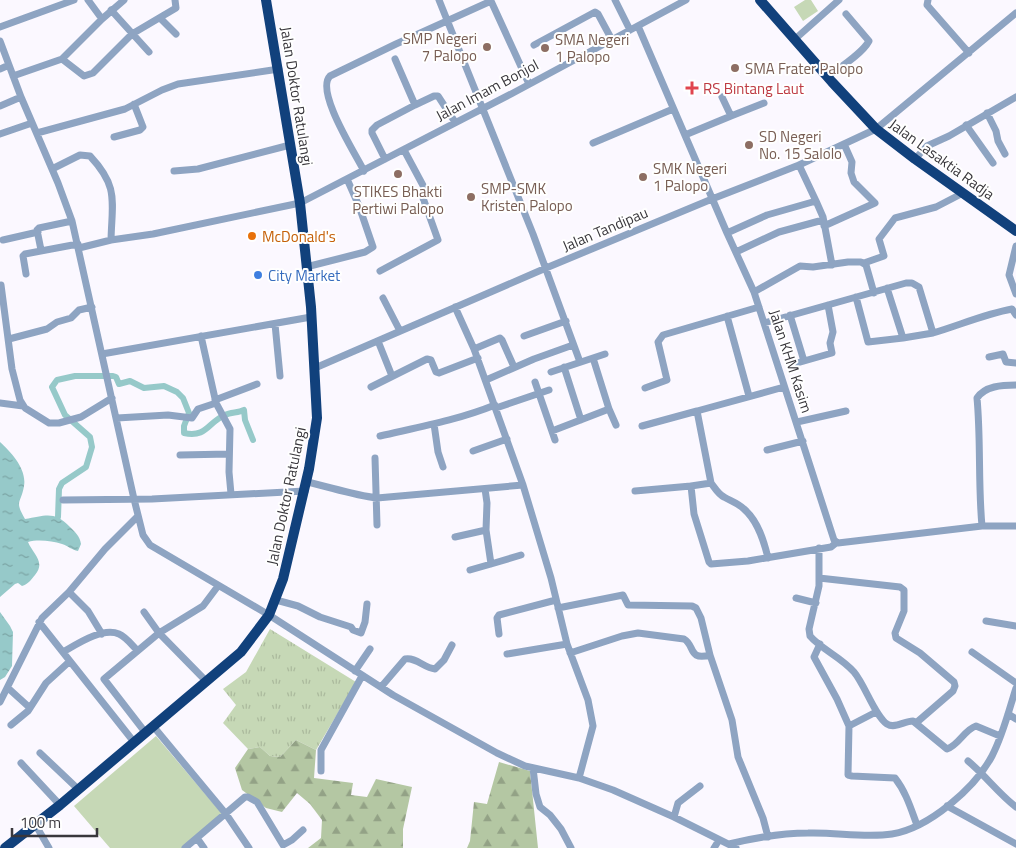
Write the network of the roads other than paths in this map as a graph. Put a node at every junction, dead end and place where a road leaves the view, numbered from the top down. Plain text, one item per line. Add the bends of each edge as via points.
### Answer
1 (74, 0) edge
2 (88, 0) edge
3 (124, 0) edge
4 (175, 0) edge
5 (266, 0) edge
6 (439, 0) edge
7 (615, 0) edge
8 (686, 0) edge
9 (839, 0) edge
10 (928, 0) edge
11 (492, 1) edge
12 (764, 2) edge
13 (111, 10) junction
14 (1016, 12) edge
15 (846, 14) dead end
16 (160, 18) junction
17 (102, 19) junction
18 (448, 21) junction
19 (638, 26) junction
20 (0, 27) edge
21 (630, 30) junction
22 (132, 34) junction
23 (176, 34) dead end
24 (612, 40) junction
25 (794, 40) junction
26 (0, 41) edge
27 (534, 45) dead end
28 (149, 52) dead end
29 (969, 53) junction
30 (62, 59) junction
31 (395, 59) dead end
32 (9, 65) junction
33 (0, 69) edge
34 (279, 69) junction
35 (13, 76) junction
36 (827, 77) junction
37 (530, 84) junction
38 (21, 97) junction
39 (722, 97) dead end
40 (1016, 97) edge
41 (764, 103) dead end
42 (134, 104) junction
43 (415, 105) junction
44 (0, 106) edge
45 (483, 108) junction
46 (674, 109) junction
47 (988, 113) junction
48 (731, 116) junction
49 (455, 122) junction
50 (32, 123) junction
51 (966, 125) junction
52 (876, 129) junction
53 (37, 133) junction
54 (0, 134) edge
55 (685, 135) junction
56 (114, 137) dead end
57 (594, 143) dead end
58 (290, 144) junction
59 (844, 144) junction
60 (404, 150) junction
61 (1005, 154) dead end
62 (385, 159) junction
63 (915, 159) junction
64 (993, 163) dead end
65 (799, 165) junction
66 (52, 169) junction
67 (174, 171) dead end
68 (364, 171) junction
69 (346, 180) junction
70 (963, 193) junction
71 (712, 199) junction
72 (816, 201) junction
73 (300, 203) junction
74 (72, 221) junction
75 (824, 223) junction
76 (1016, 231) edge
77 (38, 232) junction
78 (726, 233) junction
79 (3, 240) dead end
80 (111, 240) junction
81 (79, 246) junction
82 (1016, 246) edge
83 (41, 250) junction
84 (736, 252) junction
85 (864, 263) junction
86 (832, 265) junction
87 (306, 267) junction
88 (546, 268) junction
89 (380, 271) dead end
90 (26, 274) dead end
91 (1, 285) edge
92 (887, 288) junction
93 (754, 292) junction
94 (874, 292) junction
95 (1016, 294) edge
96 (856, 297) junction
97 (383, 298) dead end
98 (828, 305) junction
99 (92, 307) junction
100 (455, 307) junction
101 (759, 307) junction
102 (1015, 309) edge
103 (790, 315) junction
104 (727, 316) junction
105 (311, 318) junction
106 (566, 321) junction
107 (764, 323) junction
108 (274, 324) junction
109 (400, 332) junction
110 (933, 333) junction
111 (201, 336) junction
112 (524, 336) dead end
113 (902, 338) junction
114 (9, 339) junction
115 (378, 341) junction
116 (573, 345) junction
117 (474, 349) junction
118 (102, 354) junction
119 (605, 354) dead end
120 (989, 357) dead end
121 (478, 358) junction
122 (593, 358) junction
123 (580, 362) junction
124 (1016, 363) edge
125 (564, 367) junction
126 (315, 368) junction
127 (514, 368) junction
128 (551, 372) dead end
129 (280, 376) dead end
130 (392, 376) junction
131 (486, 380) junction
132 (535, 382) dead end
133 (257, 384) dead end
134 (1016, 385) edge
135 (372, 387) dead end
136 (784, 387) junction
137 (645, 388) dead end
138 (549, 390) dead end
139 (539, 394) junction
140 (749, 396) junction
141 (112, 398) junction
142 (216, 401) junction
143 (0, 403) edge
144 (23, 406) junction
145 (496, 407) junction
146 (609, 409) junction
147 (697, 411) junction
148 (846, 411) dead end
149 (117, 418) junction
150 (581, 420) junction
151 (797, 422) junction
152 (434, 424) junction
153 (616, 425) dead end
154 (642, 426) dead end
155 (552, 431) junction
156 (380, 436) dead end
157 (506, 439) junction
158 (555, 440) dead end
159 (802, 441) junction
160 (766, 450) dead end
161 (473, 452) dead end
162 (229, 454) junction
163 (180, 455) dead end
164 (375, 458) dead end
165 (443, 466) dead end
166 (711, 483) junction
167 (306, 486) junction
168 (523, 486) junction
169 (691, 486) junction
170 (485, 489) junction
171 (635, 491) dead end
172 (231, 494) junction
173 (377, 498) junction
174 (134, 499) junction
175 (63, 500) dead end
176 (138, 516) junction
177 (377, 524) dead end
178 (982, 526) junction
179 (1016, 526) edge
180 (486, 530) junction
181 (455, 537) dead end
182 (834, 540) junction
183 (819, 548) junction
184 (521, 555) dead end
185 (768, 558) junction
186 (491, 564) junction
187 (470, 570) dead end
188 (819, 578) junction
189 (218, 586) junction
190 (69, 592) junction
191 (796, 598) dead end
192 (276, 600) junction
193 (556, 600) junction
194 (816, 603) junction
195 (367, 604) dead end
196 (558, 608) junction
197 (144, 612) dead end
198 (269, 616) junction
199 (986, 621) dead end
200 (39, 622) junction
201 (1016, 626) edge
202 (159, 633) junction
203 (102, 634) junction
204 (499, 634) dead end
205 (567, 644) junction
206 (820, 644) junction
207 (452, 645) dead end
208 (370, 649) dead end
209 (138, 650) junction
210 (63, 652) junction
211 (972, 652) dead end
212 (570, 653) junction
213 (507, 654) dead end
214 (710, 655) junction
215 (70, 661) junction
216 (355, 671) junction
217 (362, 676) junction
218 (207, 682) junction
219 (1016, 683) edge
220 (381, 687) junction
221 (8, 688) junction
222 (1016, 688) edge
223 (0, 702) edge
224 (30, 708) junction
225 (876, 712) junction
226 (1008, 714) junction
227 (1016, 718) edge
228 (916, 723) junction
229 (11, 725) dead end
230 (850, 726) junction
231 (149, 729) junction
232 (1000, 736) junction
233 (134, 742) junction
234 (40, 753) dead end
235 (968, 761) dead end
236 (21, 764) dead end
237 (533, 768) junction
238 (321, 772) dead end
239 (982, 772) junction
240 (579, 778) junction
241 (700, 786) dead end
242 (78, 789) junction
243 (60, 806) junction
244 (947, 806) junction
245 (1016, 807) edge
246 (226, 814) junction
247 (674, 817) junction
248 (35, 824) junction
249 (916, 825) junction
250 (303, 830) dead end
251 (768, 836) junction
252 (197, 838) junction
253 (719, 840) junction
254 (728, 844) junction
255 (1016, 844) edge
256 (5, 848) edge
257 (49, 848) edge
258 (185, 848) edge
259 (204, 848) edge
260 (249, 848) edge
261 (571, 848) edge
262 (714, 848) edge
263 (736, 848) edge

1 - 20 street
2 - 17 street
3 - 13 street
4 - 16 street via 176,8
5 - 34 highway, Jalan Doktor Ratulangi
6 - 18 street
7 - 21 street
8 - 19 street, Jalan Imam Bonjol
9 - 25 street
10 - 29 street via 927,4
11 - 18 street
11 - 37 street
12 - 25 highway, Jalan Lasaktia Radja
13 - 17 street
13 - 22 street
14 - 29 street, Jalan Tandipau
15 - 36 street via 869,41
16 - 22 street
16 - 23 street
17 - 30 street
18 - 45 street
18 - 68 street via 328,78 328,100
19 - 21 street, Jalan Imam Bonjol
19 - 46 street, Jalan KHM Kasim
21 - 24 street, Jalan Imam Bonjol
22 - 28 street
22 - 30 street via 91,75 84,76
24 - 27 street via 594,12
24 - 37 street, Jalan Imam Bonjol
25 - 36 highway, Jalan Lasaktia Radja
26 - 32 street
29 - 52 street, Jalan Tandipau
30 - 35 street
31 - 43 street
32 - 33 street
32 - 35 street
34 - 42 street via 178,84
34 - 58 highway, Jalan Doktor Ratulangi
35 - 38 street
36 - 52 highway, Jalan Lasaktia Radja
37 - 45 street, Jalan Imam Bonjol
38 - 44 street
38 - 50 street
39 - 48 street
40 - 47 street
41 - 48 street
42 - 53 street
42 - 56 street via 143,127
43 - 49 street via 438,96
43 - 62 street via 372,130
45 - 49 street, Jalan Imam Bonjol
45 - 88 street
46 - 55 street, Jalan KHM Kasim
46 - 57 street
47 - 51 street
47 - 61 street
48 - 55 street
49 - 60 street, Jalan Imam Bonjol
50 - 53 street
50 - 54 street
51 - 63 street via 925,147
51 - 64 street
52 - 59 street, Jalan Tandipau
52 - 63 highway, Jalan Lasaktia Radja
53 - 66 street
55 - 71 street, Jalan KHM Kasim
58 - 67 street via 198,169
58 - 73 highway, Jalan Doktor Ratulangi
59 - 65 street, Jalan Tandipau
59 - 75 street via 852,162 854,182 876,204
60 - 62 street, Jalan Imam Bonjol
60 - 89 street via 427,192 423,198 438,240
62 - 68 street, Jalan Imam Bonjol
63 - 70 highway, Jalan Lasaktia Radja
65 - 71 street, Jalan Tandipau
65 - 72 street
66 - 74 street
66 - 80 street via 80,155 90,156 95,162 114,201
68 - 69 street, Jalan Imam Bonjol
69 - 73 street, Jalan Imam Bonjol
69 - 87 street via 373,247 365,252
70 - 76 highway, Jalan Lasaktia Radja
70 - 85 street via 936,207 895,218 879,239 884,256
71 - 78 street, Jalan KHM Kasim
71 - 88 street, Jalan Tandipau
72 - 75 street
72 - 78 street via 756,219
73 - 80 street, Jalan Imam Bonjol
73 - 87 highway, Jalan Doktor Ratulangi
74 - 77 street via 39,228
74 - 81 street
75 - 84 street via 779,232
75 - 86 street
77 - 79 street
77 - 83 street
78 - 84 street, Jalan KHM Kasim
80 - 81 street, Jalan Imam Bonjol
81 - 83 street, Jalan Imam Bonjol
81 - 99 street
82 - 95 street via 1009,275
83 - 90 street via 23,256
84 - 93 street, Jalan KHM Kasim
85 - 86 street
85 - 94 street
86 - 93 street via 800,266
87 - 105 highway, Jalan Doktor Ratulangi
88 - 100 street, Jalan Tandipau
88 - 106 street
91 - 114 street
92 - 94 street
92 - 110 street via 912,282 918,285
92 - 113 street
93 - 101 street, Jalan KHM Kasim
94 - 96 street
96 - 98 street
96 - 113 street via 868,342
97 - 109 street
98 - 103 street
98 - 103 street via 833,332 832,353 800,362
99 - 114 street via 79,310 71,318 46,329
99 - 118 street
100 - 109 street, Jalan Tandipau
100 - 117 street
101 - 104 street
101 - 107 street, Jalan KHM Kasim
102 - 110 street via 989,314
103 - 107 street
104 - 137 street via 660,336 658,342 667,380
104 - 140 street
105 - 108 street
105 - 126 highway, Jalan Doktor Ratulangi
106 - 112 street
106 - 116 street
107 - 136 street, Jalan KHM Kasim
108 - 111 street
108 - 129 street
109 - 115 street, Jalan Tandipau
110 - 113 street
111 - 118 street
111 - 142 street
114 - 144 street via 12,369
115 - 126 street, Jalan Tandipau
115 - 130 street
116 - 123 street
116 - 127 street
117 - 121 street
117 - 127 street via 500,338
118 - 141 street
119 - 122 street
120 - 124 street via 1003,354 1006,362
121 - 130 street via 439,373 427,359
121 - 131 street
122 - 123 street
122 - 146 street
123 - 125 street
125 - 128 street
125 - 150 street
126 - 167 highway, Jalan Doktor Ratulangi via 317,424
127 - 131 street
130 - 135 street
131 - 145 street
132 - 139 street
133 - 142 street
134 - 178 street via 993,387 977,398
136 - 140 street
136 - 151 street, Jalan KHM Kasim
138 - 139 street
139 - 145 street
139 - 155 street
140 - 147 street
141 - 144 street via 67,422 49,423
141 - 149 street
142 - 149 street via 198,409 192,418
142 - 162 street via 230,429
143 - 144 street
145 - 152 street
145 - 157 street
146 - 150 street
146 - 153 street
147 - 154 street
147 - 166 street
148 - 151 street
149 - 174 street
150 - 155 street
151 - 159 street, Jalan KHM Kasim
152 - 156 street
152 - 165 street
155 - 158 street
157 - 161 street
157 - 168 street
159 - 160 street
159 - 182 street, Jalan KHM Kasim
162 - 163 street
162 - 172 street
164 - 173 street
166 - 169 street
166 - 185 street via 725,498 745,510 761,534
167 - 172 street
167 - 173 street via 332,487 356,496
167 - 192 highway, Jalan Doktor Ratulangi
168 - 170 street
168 - 193 street
169 - 171 street
169 - 185 street via 694,514 710,564
170 - 173 street
170 - 180 street
172 - 174 street
173 - 177 street
174 - 175 street
174 - 176 street
176 - 189 street via 143,535 150,544
176 - 190 street via 98,556
178 - 179 street
178 - 182 street
180 - 181 street
180 - 186 street
182 - 183 street via 831,547
183 - 185 street
183 - 188 street
184 - 186 street
186 - 187 street
188 - 194 street
188 - 228 street via 904,590 905,607 896,638 920,653 955,686
189 - 198 street
189 - 202 street via 202,606
190 - 200 street
190 - 203 street via 88,611
191 - 194 street
192 - 195 street via 351,626 361,633
192 - 198 highway, Jalan Doktor Ratulangi
193 - 196 street
193 - 204 street via 498,616
194 - 206 street via 809,632 811,638
196 - 205 street
196 - 214 street via 623,595 628,605 695,607
197 - 202 street
198 - 216 street
198 - 218 highway, Jalan Doktor Ratulangi via 250,644
199 - 201 street
200 - 210 street
200 - 221 street
202 - 209 street
202 - 218 street
203 - 209 street via 119,634
203 - 210 street via 85,639
205 - 212 street
205 - 213 street
206 - 225 street via 855,673
206 - 230 street via 814,657
207 - 220 street via 435,669 410,658 405,659
208 - 216 street
209 - 231 street via 104,679
210 - 215 street
211 - 219 street
212 - 214 street via 638,633 684,639 694,654
212 - 240 street via 592,719 592,735
214 - 251 street via 732,720 740,762
215 - 224 street via 46,683
215 - 233 street
216 - 217 street
217 - 220 street
217 - 238 street via 321,750
218 - 231 highway, Jalan Doktor Ratulangi
220 - 237 street via 496,753
221 - 223 street
221 - 224 street
222 - 226 street
224 - 229 street
225 - 228 street via 889,725
225 - 230 street
226 - 227 street
226 - 232 street
228 - 232 street via 947,749 968,729 976,726
230 - 249 street via 848,774 895,778 909,802
231 - 233 highway, Jalan Doktor Ratulangi
231 - 246 street
232 - 239 street
233 - 242 highway, Jalan Doktor Ratulangi
234 - 242 street
235 - 239 street
236 - 243 street
237 - 240 street
237 - 261 street via 540,807 561,829
239 - 244 street
239 - 245 street via 994,788
240 - 247 street
241 - 247 street via 678,803
242 - 243 highway, Jalan Doktor Ratulangi
243 - 248 highway, Jalan Doktor Ratulangi
244 - 249 street
244 - 255 street
246 - 250 street via 248,797 257,802 283,845
246 - 252 street
246 - 260 street
247 - 253 street
248 - 256 highway, Jalan Doktor Ratulangi
248 - 257 street
249 - 251 street via 892,834
251 - 254 street
252 - 258 street
252 - 259 street
253 - 254 street
253 - 262 street
254 - 263 street

